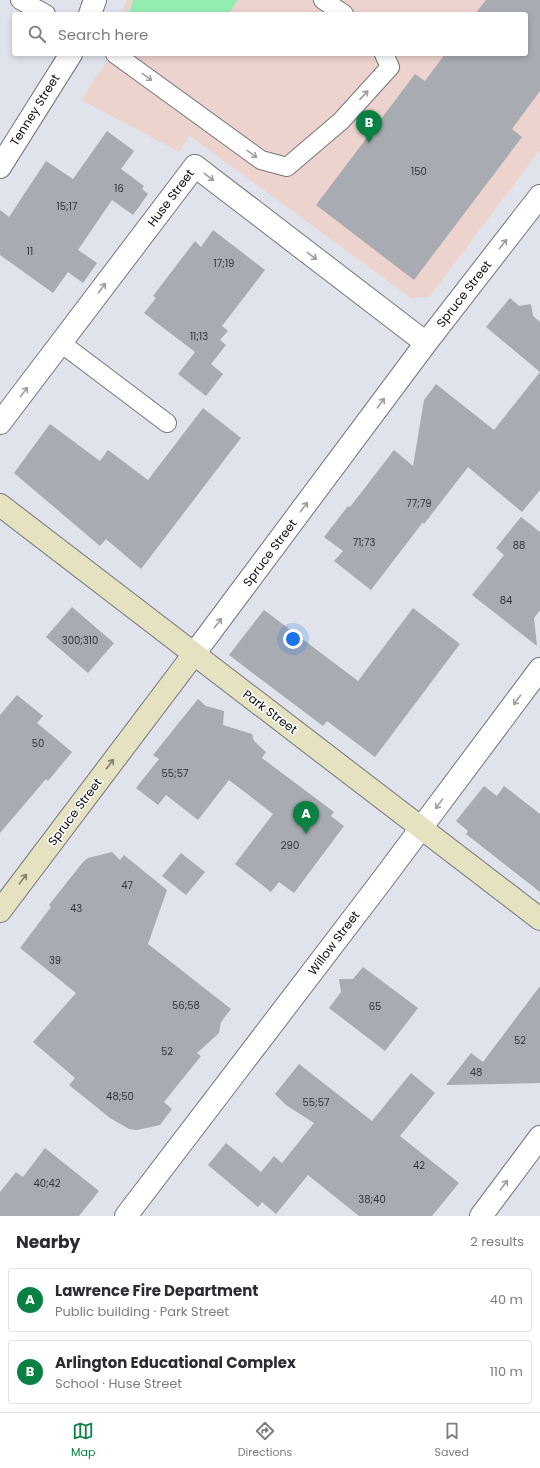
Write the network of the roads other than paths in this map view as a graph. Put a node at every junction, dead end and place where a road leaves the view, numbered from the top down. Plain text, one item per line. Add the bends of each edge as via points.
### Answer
1 (20, 0) edge
2 (95, 0) edge
3 (323, 0) edge
4 (42, 12) edge
5 (91, 12) edge
6 (341, 12) edge
7 (70, 56) edge
8 (118, 56) edge
9 (385, 56) edge
10 (0, 167) edge
11 (540, 196) edge
12 (61, 343) junction
13 (426, 343) junction
14 (0, 423) edge
15 (167, 423) dead end
16 (0, 505) edge
17 (194, 654) junction
18 (540, 669) edge
19 (421, 828) junction
20 (0, 911) edge
21 (540, 920) edge
22 (540, 1137) edge
23 (126, 1216) edge
24 (481, 1216) edge

1 - 4 lane
2 - 5 street
3 - 6 lane
7 - 10 street, Tenney Street
8 -> 9 lane via 261,160 287,167 340,121 390,67
13 -> 11 street, Spruce Street
12 -> 13 street, Huse Street via 195,166
14 -> 12 street, Huse Street
12 - 15 lane
17 -> 13 street, Spruce Street
16 - 17 main road, Park Street
17 - 19 main road, Park Street
20 -> 17 main road, Spruce Street
18 -> 19 street, Willow Street
19 - 21 main road, Park Street
19 - 23 street, Willow Street
24 -> 22 street

